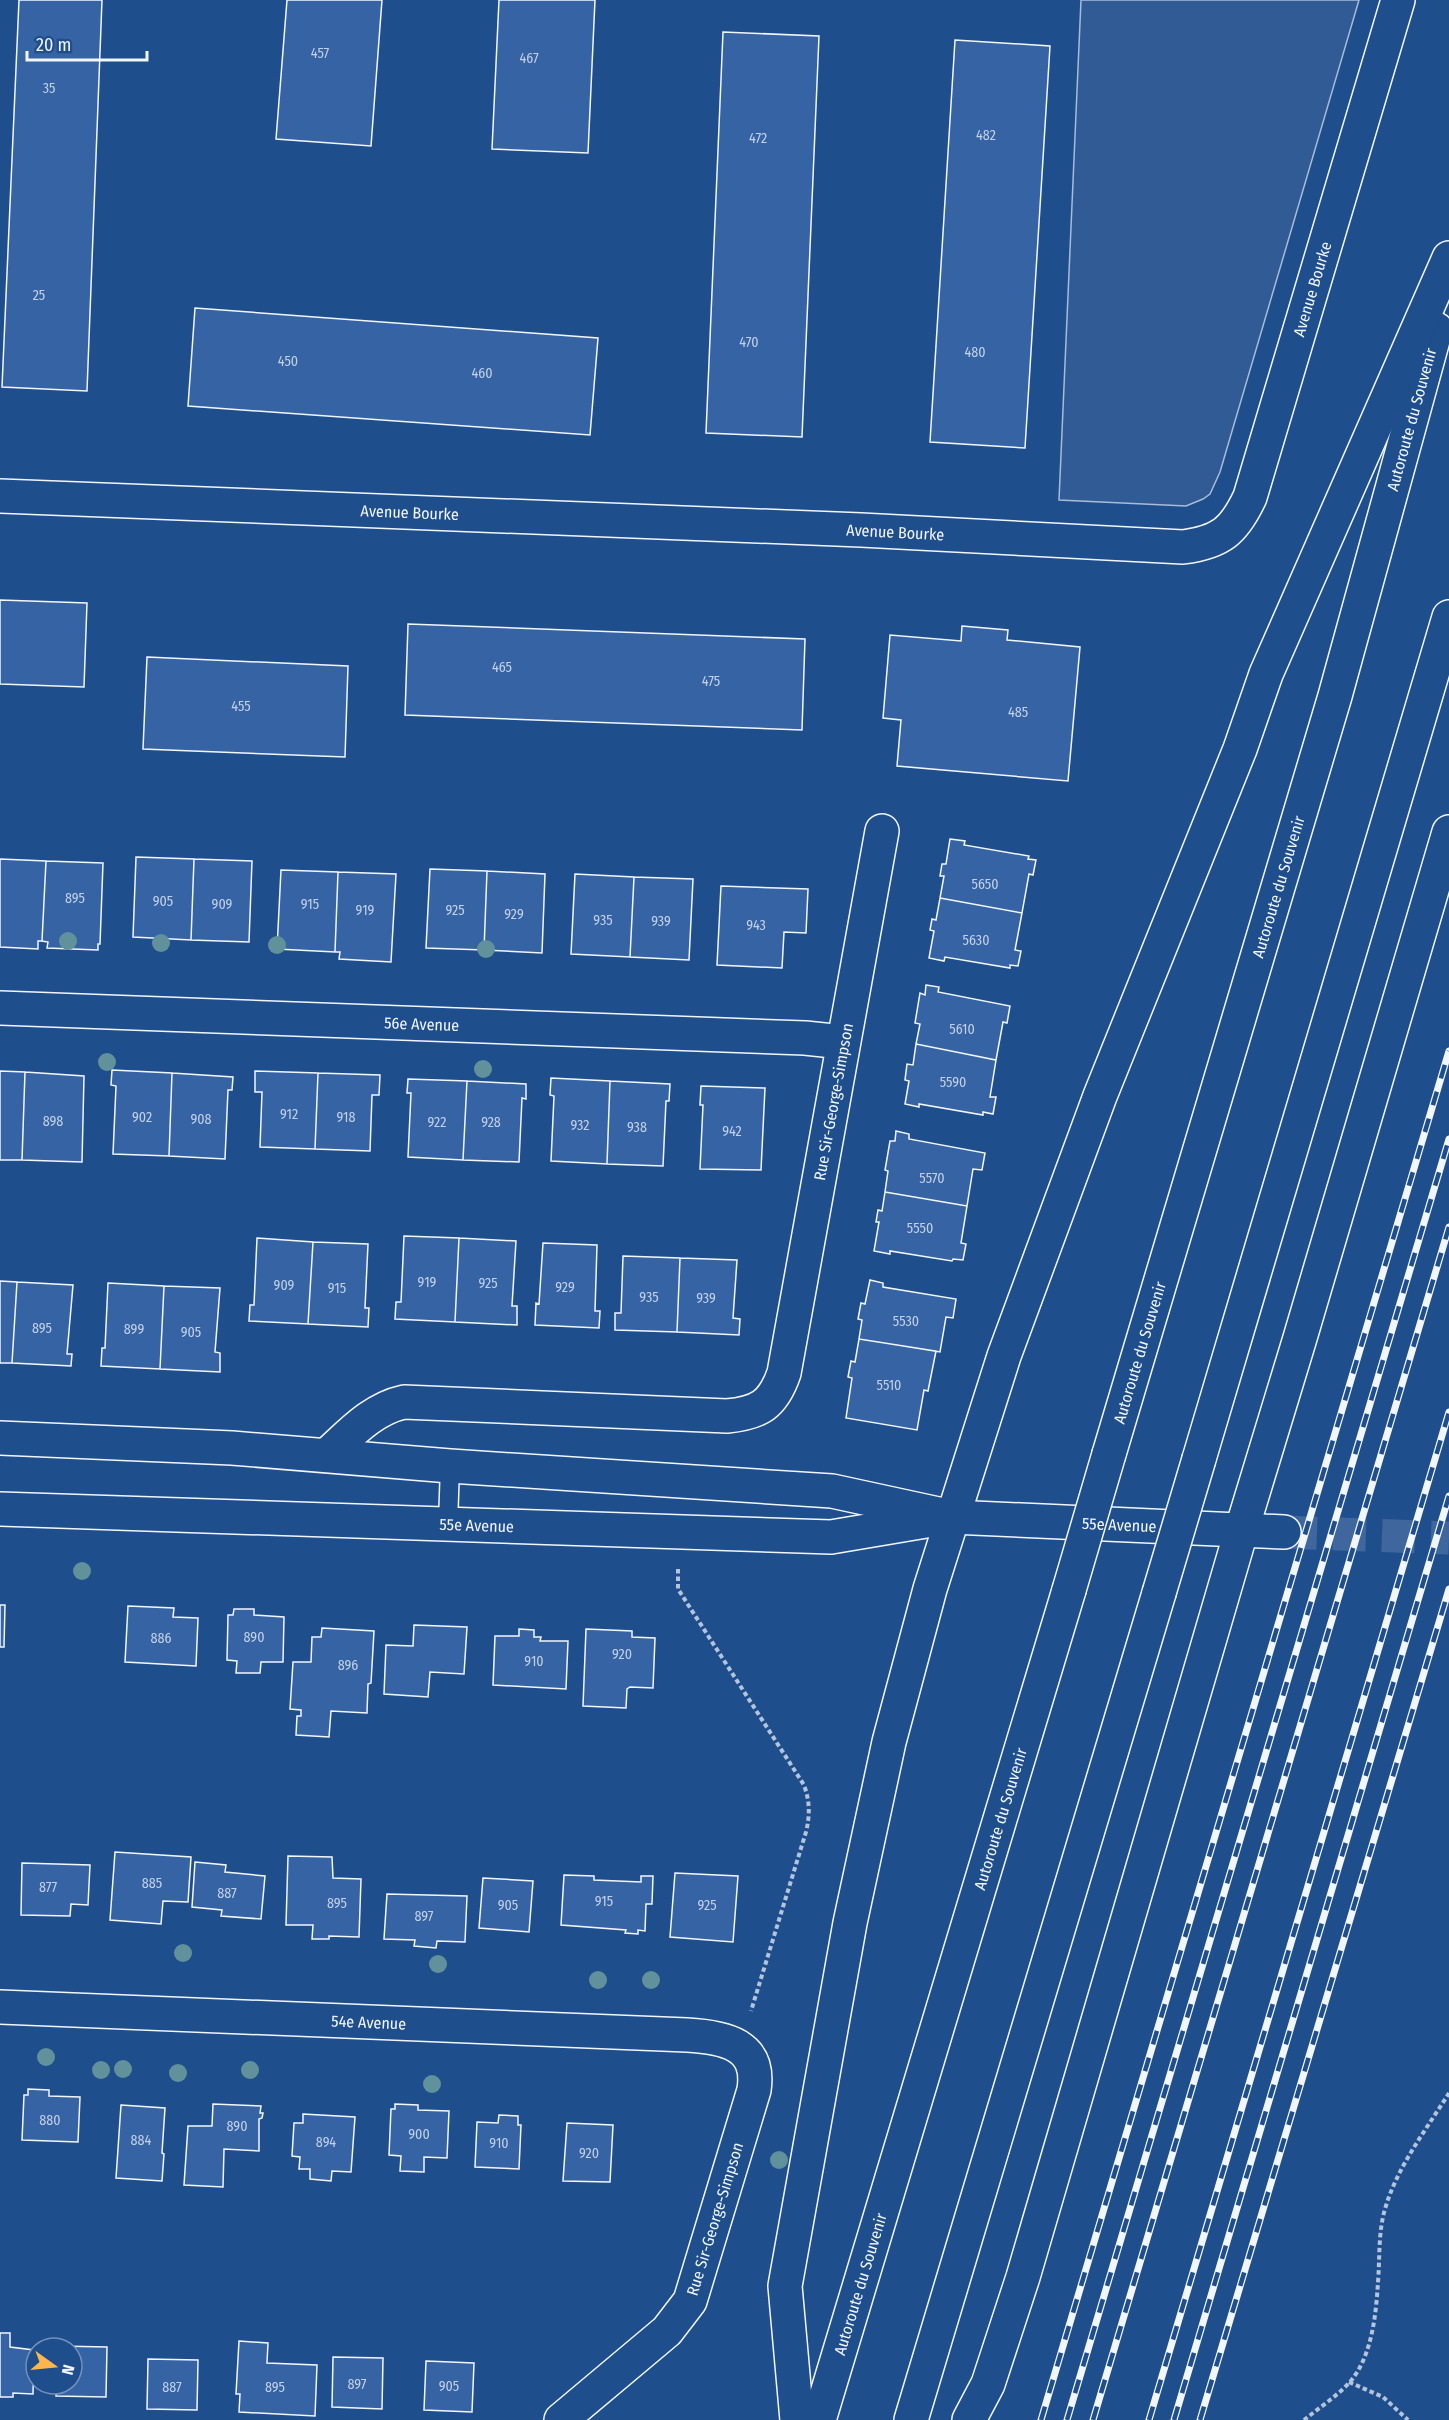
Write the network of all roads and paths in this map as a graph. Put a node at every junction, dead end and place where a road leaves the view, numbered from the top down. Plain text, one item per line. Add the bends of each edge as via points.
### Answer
1 (1398, 0) edge
2 (1449, 258) edge
3 (1449, 281) edge
4 (0, 496) edge
5 (1449, 617) edge
6 (882, 831) dead end
7 (1449, 832) edge
8 (0, 1008) edge
9 (843, 1042) junction
10 (0, 1438) edge
11 (327, 1455) junction
12 (450, 1466) junction
13 (0, 1509) edge
14 (952, 1517) junction
15 (447, 1523) junction
16 (1241, 1532) junction
17 (1284, 1532) tunnel mouth
18 (678, 1566) dead end
19 (0, 2007) edge
20 (751, 2012) dead end
21 (735, 2045) joint
22 (1449, 2093) edge
23 (1349, 2382) junction
24 (561, 2420) edge
25 (797, 2420) edge
26 (819, 2420) edge
27 (911, 2420) edge
28 (969, 2420) edge
29 (1304, 2420) edge
30 (1408, 2420) edge

1 - 4 main road, Avenue Bourke via 1250,497 1232,529 1204,544 1183,547
2 - 14 main road via 1266,674 1039,1257
3 - 26 main road, Autoroute du Souvenir, bridge via 1335,696
5 - 27 main road, bridge
6 - 9 main road, Rue Sir-George-Simpson
7 - 16 main road
8 - 9 main road, 56e Avenue
9 - 11 main road, Rue Sir-George-Simpson via 784,1373 779,1388 761,1408 727,1416 404,1402 381,1409
10 - 11 main road, 55e Avenue
11 - 12 main road, 55e Avenue
12 - 14 main road, 55e Avenue via 832,1491
12 - 15 lane
13 - 15 main road, 55e Avenue
14 - 15 main road, 55e Avenue via 831,1537
14 - 16 main road, 55e Avenue
14 - 25 main road via 912,1652 872,1818 785,2286
16 - 17 main road, 55e Avenue
16 - 28 main road via 1013,2310 988,2384
18 - 20 path via 678,1589 804,1785 809,1799 808,1824
19 - 21 main road, 54e Avenue via 696,2035
21 - 24 main road, Rue Sir-George-Simpson via 754,2063 754,2090 690,2301 667,2331
22 - 23 path via 1404,2164 1385,2209 1378,2245 1372,2327 1364,2359
23 - 29 path
23 - 30 path via 1383,2397

